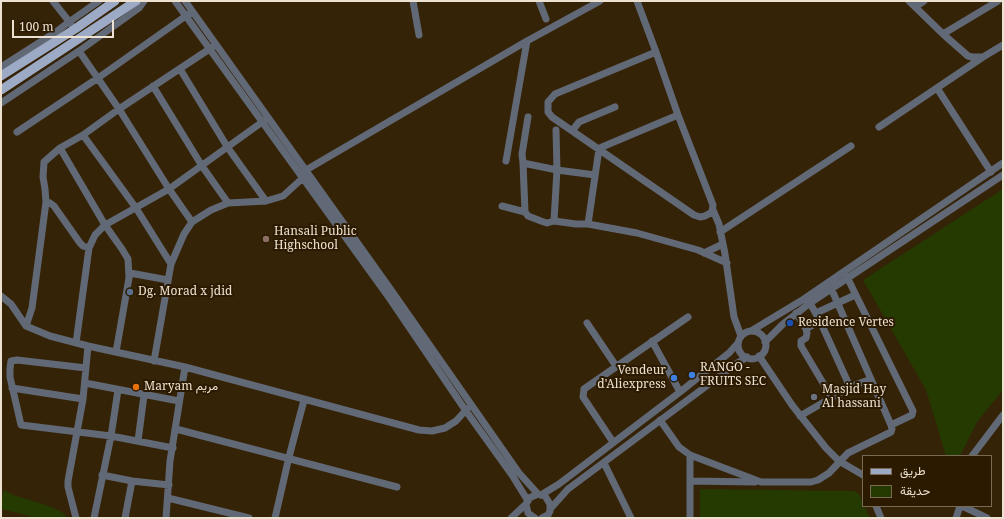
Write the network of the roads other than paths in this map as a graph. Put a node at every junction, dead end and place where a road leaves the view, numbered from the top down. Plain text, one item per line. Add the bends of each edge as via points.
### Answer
1 (53, 1) edge
2 (99, 1) edge
3 (115, 1) edge
4 (136, 1) edge
5 (144, 1) edge
6 (175, 1) edge
7 (185, 1) edge
8 (413, 1) edge
9 (539, 1) edge
10 (600, 1) edge
11 (638, 1) edge
12 (908, 1) edge
13 (924, 1) edge
14 (998, 1) edge
15 (915, 6) junction
16 (189, 14) junction
17 (546, 19) dead end
18 (69, 22) junction
19 (75, 29) junction
20 (943, 34) junction
21 (419, 35) dead end
22 (527, 41) junction
23 (1003, 45) edge
24 (213, 47) junction
25 (79, 51) junction
26 (656, 52) junction
27 (982, 57) junction
28 (1, 67) edge
29 (180, 68) junction
30 (1, 76) edge
31 (98, 78) junction
32 (153, 86) junction
33 (937, 88) junction
34 (1, 90) edge
35 (1, 103) edge
36 (615, 107) dead end
37 (119, 109) junction
38 (678, 115) junction
39 (528, 117) dead end
40 (266, 120) junction
41 (879, 126) dead end
42 (556, 130) dead end
43 (572, 131) junction
44 (17, 132) dead end
45 (83, 135) junction
46 (851, 146) dead end
47 (60, 148) junction
48 (228, 148) junction
49 (599, 149) junction
50 (506, 160) dead end
51 (524, 163) junction
52 (1003, 163) edge
53 (202, 166) junction
54 (557, 170) junction
55 (991, 172) junction
56 (306, 174) junction
57 (595, 175) junction
58 (1003, 176) edge
59 (169, 189) junction
60 (266, 201) junction
61 (46, 202) junction
62 (228, 203) junction
63 (502, 206) dead end
64 (136, 208) junction
65 (713, 210) junction
66 (525, 212) junction
67 (554, 221) junction
68 (192, 222) junction
69 (588, 224) junction
70 (105, 225) junction
71 (720, 232) junction
72 (723, 244) junction
73 (89, 248) junction
74 (704, 253) junction
75 (727, 263) junction
76 (171, 264) junction
77 (130, 273) junction
78 (847, 277) junction
79 (168, 280) junction
80 (831, 288) junction
81 (855, 295) junction
82 (1, 296) edge
83 (810, 303) junction
84 (838, 303) junction
85 (796, 313) junction
86 (816, 313) junction
87 (688, 317) dead end
88 (820, 321) junction
89 (587, 323) dead end
90 (26, 326) junction
91 (806, 329) junction
92 (751, 331) junction
93 (740, 340) junction
94 (652, 341) junction
95 (765, 342) junction
96 (76, 343) junction
97 (88, 346) junction
98 (116, 352) junction
99 (759, 356) junction
100 (747, 357) junction
101 (154, 361) junction
102 (616, 366) junction
103 (185, 367) junction
104 (86, 368) junction
105 (871, 379) junction
106 (85, 383) junction
107 (850, 387) junction
108 (12, 388) junction
109 (118, 390) junction
110 (680, 392) junction
111 (144, 395) junction
112 (832, 398) junction
113 (83, 399) junction
114 (304, 400) junction
115 (179, 401) junction
116 (472, 404) junction
117 (466, 411) junction
118 (1003, 415) edge
119 (800, 416) junction
120 (660, 420) junction
121 (891, 425) junction
122 (176, 429) junction
123 (77, 431) junction
124 (111, 436) junction
125 (138, 441) junction
126 (613, 442) junction
127 (172, 448) junction
128 (973, 455) edge
129 (690, 456) junction
130 (289, 458) junction
131 (839, 461) junction
132 (604, 463) junction
133 (862, 474) edge
134 (102, 475) junction
135 (132, 480) junction
136 (691, 481) junction
137 (761, 482) junction
138 (169, 485) junction
139 (397, 487) dead end
140 (540, 494) junction
141 (168, 498) junction
142 (527, 502) junction
143 (876, 507) edge
144 (961, 507) edge
145 (963, 507) edge
146 (551, 512) edge
147 (76, 518) edge
148 (94, 518) edge
149 (125, 518) edge
150 (166, 518) edge
151 (249, 518) edge
152 (275, 518) edge
153 (511, 518) edge
154 (533, 518) edge
155 (542, 518) edge
156 (631, 518) edge
157 (690, 518) edge
158 (881, 518) edge
159 (956, 518) edge
160 (987, 518) edge

1 - 18 street
2 - 18 street
3 - 19 main road
4 - 34 main road
5 - 25 street via 139,8
6 - 16 street
7 - 16 street
8 - 21 street
9 - 17 street
10 - 22 street
11 - 26 street
12 - 15 street
13 - 15 street
14 - 20 street
15 - 20 street
16 - 24 street
16 - 31 street
18 - 19 street
18 - 28 street
19 - 30 main road
20 - 27 street via 968,56
22 - 50 street
22 - 56 street
23 - 27 street
24 - 29 street
24 - 40 street
25 - 31 street
25 - 35 street
26 - 38 street
26 - 43 street via 552,96 547,105 549,115
27 - 33 street
29 - 32 street
29 - 48 street
31 - 37 street
31 - 44 street
32 - 37 street
32 - 53 street
33 - 41 street
33 - 55 street
36 - 43 street via 579,122
37 - 45 street
37 - 59 street
38 - 49 street
38 - 65 street
39 - 51 street via 522,154
40 - 48 street
40 - 56 street
42 - 54 street
43 - 49 street
45 - 47 street
45 - 64 street
46 - 71 street
47 - 61 street via 44,162 42,177
47 - 70 street
48 - 53 street
48 - 60 street
49 - 57 street
49 - 65 street via 694,215 705,216
51 - 54 street
51 - 66 street
52 - 55 street
53 - 59 street
53 - 62 street
54 - 57 street
54 - 67 street
55 - 92 street
56 - 60 street via 283,196
56 - 116 street
56 - 117 street
57 - 69 street
58 - 78 street
59 - 64 street
59 - 68 street
60 - 62 street
61 - 73 street via 54,206 82,246
61 - 90 street via 32,308
62 - 68 street
63 - 66 street
64 - 70 street
64 - 76 street
65 - 71 street
66 - 67 street via 528,216 547,223
67 - 69 street
68 - 76 street
69 - 74 street via 637,233
70 - 73 street via 95,235
70 - 77 street via 126,254
71 - 72 street
72 - 74 street
72 - 75 street
73 - 96 street
74 - 75 street
75 - 93 street via 734,317
76 - 79 street
77 - 79 street
77 - 98 street
78 - 80 street
78 - 81 street
79 - 101 street
80 - 83 street
80 - 84 street
81 - 84 street
81 - 121 street via 913,411 912,415
82 - 90 street via 11,304
83 - 85 street
83 - 86 street
84 - 86 street
84 - 105 street
85 - 91 street
85 - 95 street
86 - 88 street
87 - 94 street
88 - 91 street
88 - 107 street
89 - 102 street
90 - 96 street
91 - 112 street via 807,335 801,341 801,346
92 - 93 street via 744,333
92 - 95 street via 762,335
93 - 100 street via 739,350
93 - 110 street via 729,353
94 - 102 street
94 - 110 street
95 - 99 street via 764,350
96 - 97 street
97 - 98 street
97 - 104 street
98 - 101 street
99 - 100 street
99 - 119 street
100 - 120 street
101 - 103 street
102 - 126 street via 586,386 583,393 583,397
103 - 114 street
103 - 115 street
104 - 106 street
104 - 108 street via 22,360 11,361
105 - 107 street
105 - 121 street
106 - 109 street
106 - 113 street
107 - 112 street
108 - 113 street
108 - 123 street via 21,425
109 - 111 street
109 - 124 street
110 - 126 street
111 - 115 street
111 - 125 street
112 - 119 street
113 - 123 street
114 - 117 street via 426,431 439,430 451,425
114 - 130 street
115 - 122 street
116 - 117 street
116 - 140 street via 518,473
117 - 142 street via 512,475
118 - 128 street
119 - 131 street
120 - 129 street via 679,447
120 - 132 street
121 - 131 street via 890,432 848,453
122 - 127 street
122 - 130 street
123 - 124 street
123 - 147 street via 68,487
124 - 125 street
124 - 134 street
125 - 127 street
126 - 140 street via 559,484
127 - 138 street
129 - 136 street
129 - 137 street
130 - 139 street
130 - 152 street
131 - 133 street
131 - 137 street via 829,473 818,480
132 - 146 street via 568,489
132 - 156 street
134 - 135 street
134 - 148 street
135 - 138 street
135 - 149 street
136 - 137 street
136 - 157 street
138 - 141 street
140 - 142 street via 532,496
140 - 146 street via 547,498
141 - 150 street
141 - 151 street
142 - 153 street
142 - 154 street via 527,510
143 - 158 street
144 - 159 street
145 - 160 street
146 - 155 street

